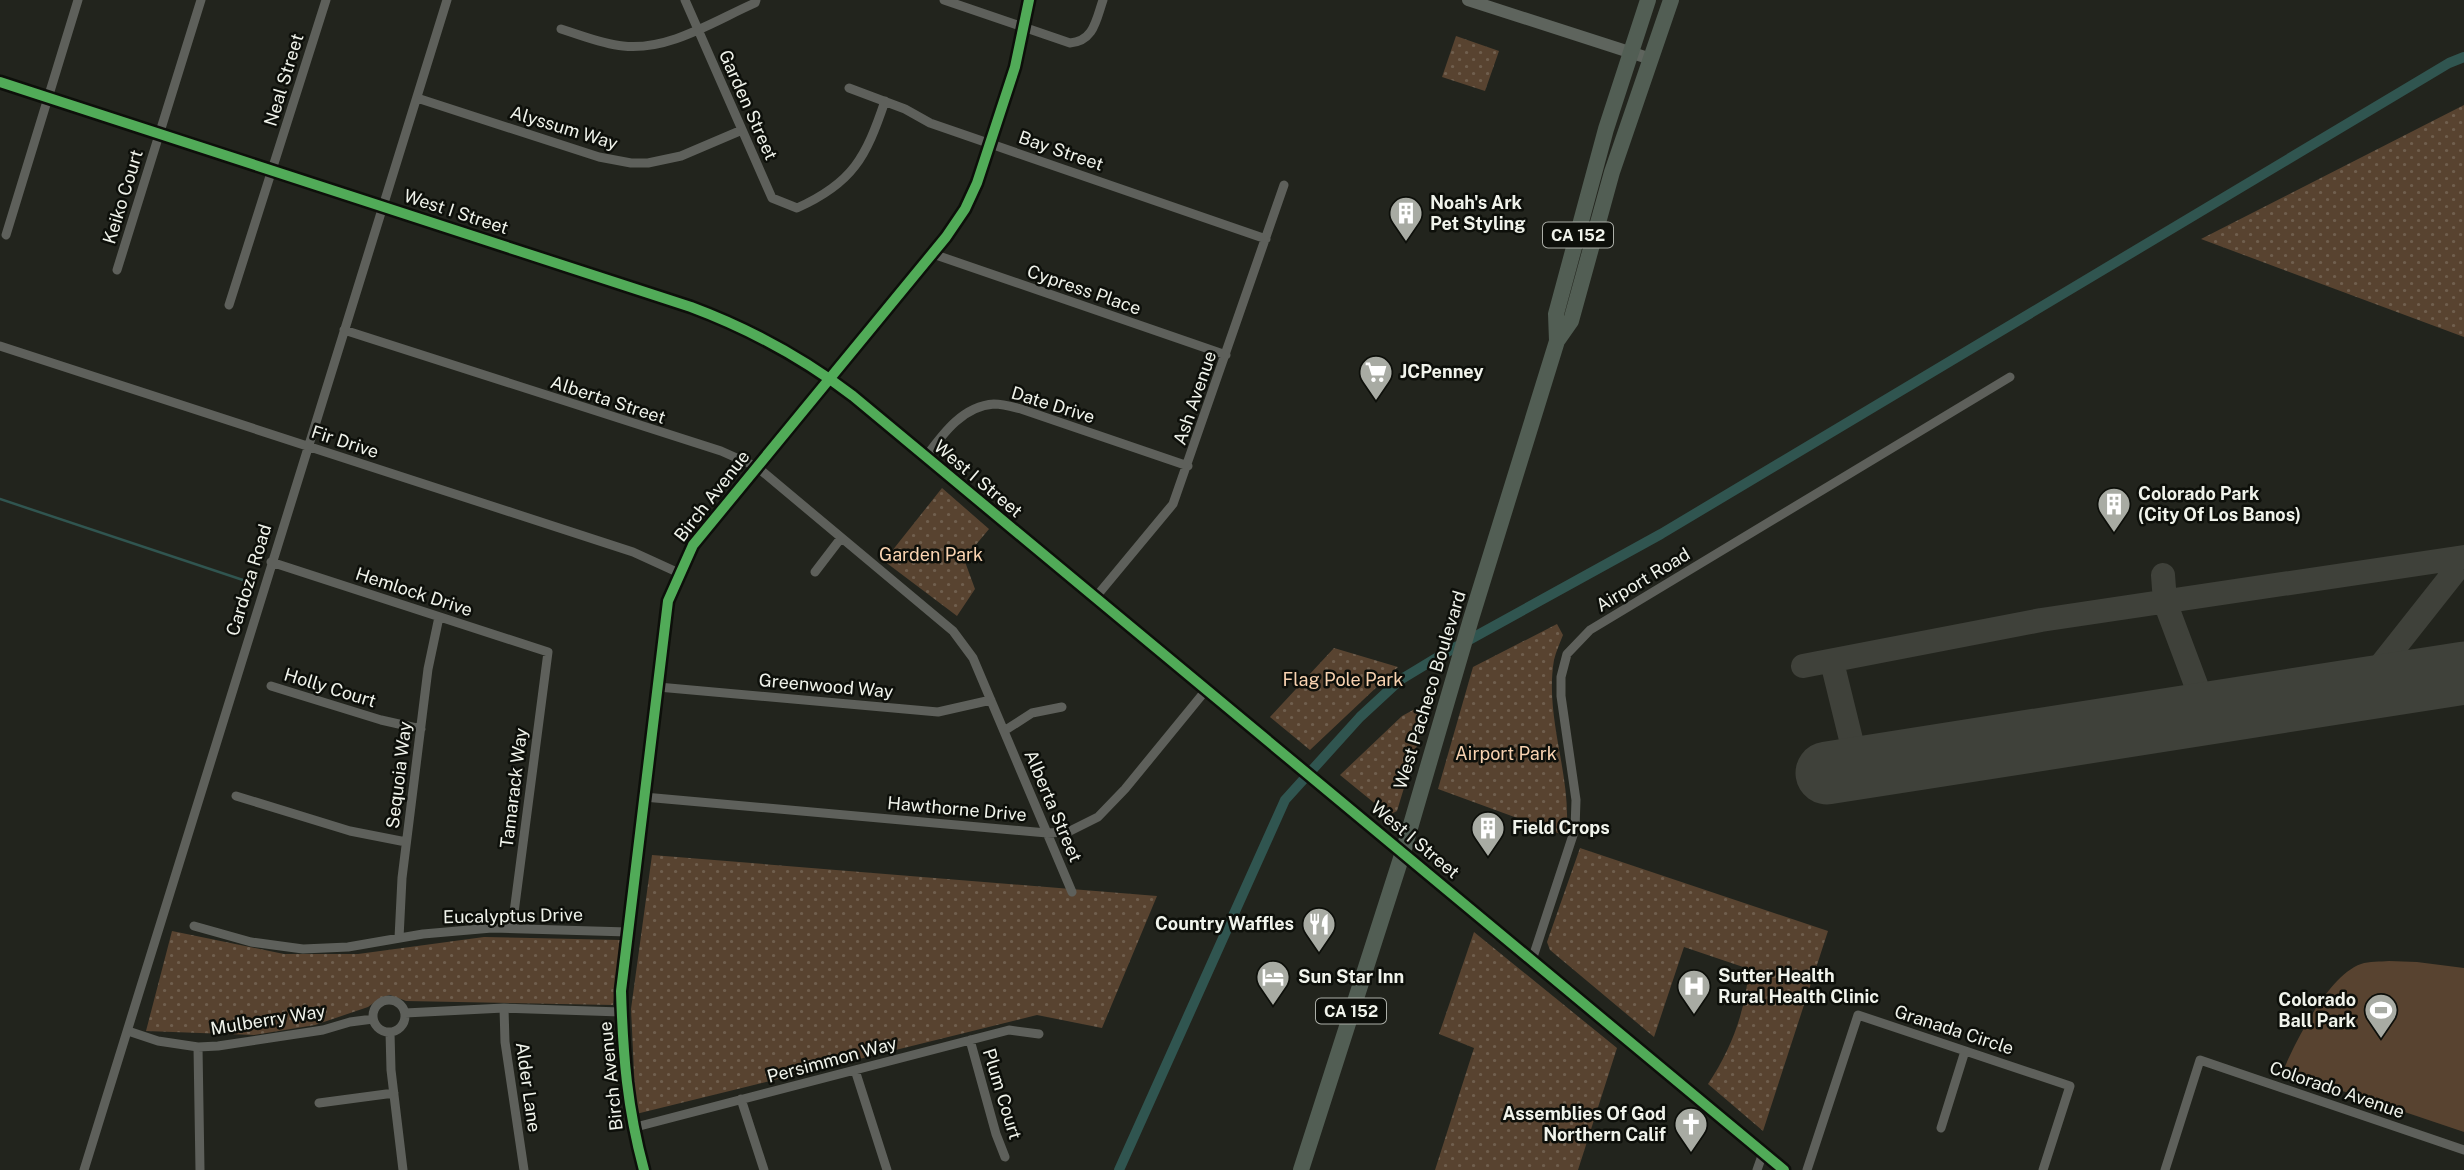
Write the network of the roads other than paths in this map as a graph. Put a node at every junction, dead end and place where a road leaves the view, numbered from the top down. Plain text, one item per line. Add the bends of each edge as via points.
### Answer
1 (78, 0) edge
2 (201, 0) edge
3 (326, 0) edge
4 (447, 0) edge
5 (685, 0) edge
6 (756, 0) edge
7 (1029, 0) edge
8 (1103, 0) edge
9 (1468, 0) edge
10 (1648, 0) edge
11 (1671, 0) edge
12 (947, 1) edge
13 (1023, 27) junction
14 (561, 29) dead end
15 (697, 29) junction
16 (1630, 53) junction
17 (1651, 59) junction
18 (0, 82) edge
19 (849, 88) dead end
20 (48, 97) junction
21 (416, 97) junction
22 (885, 101) junction
23 (742, 130) junction
24 (159, 134) junction
25 (990, 144) junction
26 (272, 170) junction
27 (1284, 186) dead end
28 (383, 206) junction
29 (6, 235) dead end
30 (1266, 239) junction
31 (933, 254) junction
32 (117, 270) dead end
33 (229, 305) dead end
34 (344, 330) junction
35 (1557, 341) junction
36 (0, 345) edge
37 (1226, 355) junction
38 (2010, 377) dead end
39 (829, 379) junction
40 (307, 447) junction
41 (925, 458) junction
42 (1188, 466) junction
43 (757, 467) junction
44 (841, 538) junction
45 (271, 562) junction
46 (816, 572) dead end
47 (679, 573) junction
48 (1096, 598) junction
49 (439, 617) junction
50 (548, 652) joint
51 (271, 686) dead end
52 (658, 687) junction
53 (1206, 690) junction
54 (991, 700) junction
55 (1062, 708) dead end
56 (421, 729) junction
57 (1004, 732) junction
58 (236, 796) dead end
59 (644, 797) junction
60 (1047, 833) junction
61 (406, 842) junction
62 (1402, 852) junction
63 (1072, 892) dead end
64 (194, 926) dead end
65 (512, 928) junction
66 (628, 932) junction
67 (399, 938) junction
68 (1532, 960) junction
69 (504, 1008) junction
70 (621, 1012) junction
71 (405, 1013) junction
72 (373, 1019) junction
73 (128, 1031) junction
74 (390, 1032) junction
75 (1039, 1034) dead end
76 (970, 1040) junction
77 (198, 1047) junction
78 (1965, 1051) junction
79 (855, 1070) junction
80 (394, 1093) junction
81 (741, 1099) junction
82 (319, 1103) dead end
83 (632, 1128) junction
84 (1941, 1128) dead end
85 (2464, 1150) edge
86 (1763, 1153) junction
87 (1005, 1157) dead end
88 (84, 1170) edge
89 (200, 1170) edge
90 (403, 1170) edge
91 (524, 1170) edge
92 (644, 1170) edge
93 (764, 1170) edge
94 (887, 1170) edge
95 (1301, 1170) edge
96 (1757, 1170) edge
97 (1784, 1170) edge
98 (1807, 1170) edge
99 (2043, 1170) edge
100 (2165, 1170) edge

1 - 20 street
2 - 24 street, Keiko Court
3 - 26 street, Neal Street
4 - 21 street, Cardoza Road
5 - 15 street, Garden Street
6 - 15 street
7 - 13 street, Birch Avenue
8 - 13 street via 1092,32 1082,40 1070,43
9 - 16 street
10 - 16 highway, West Pacheco Boulevard / CA 152
11 - 17 highway, West Pacheco Boulevard / CA 152
12 - 13 street
13 - 25 street, Birch Avenue via 1013,76
14 - 15 street via 608,44 639,47
15 - 23 street, Garden Street
16 - 17 street
16 - 35 highway, West Pacheco Boulevard / CA 152 via 1556,314
17 - 35 highway, West Pacheco Boulevard / CA 152 via 1612,172 1571,321
18 - 20 street, West I Street
19 - 22 street, Bay Street
20 - 24 street, West I Street
20 - 29 street
21 - 23 street, Alyssum Way via 598,157 631,163 681,156
21 - 28 street, Cardoza Road
22 - 23 street, Garden Street via 873,136 853,170 828,192 797,208 772,198
22 - 25 street, Bay Street
24 - 26 street, West I Street
24 - 32 street, Keiko Court
25 - 30 street, Bay Street
25 - 31 street, Birch Avenue via 965,209
26 - 28 street, West I Street
26 - 33 street, Neal Street
27 - 30 street, Ash Avenue
28 - 34 street, Cardoza Road
28 - 39 street, West I Street via 717,316 758,335
30 - 37 street, Ash Avenue
31 - 37 street, Cypress Place
31 - 39 street, Birch Avenue
34 - 40 street, Cardoza Road
34 - 43 street, Alberta Street via 721,451
35 - 62 highway, West Pacheco Boulevard / CA 152
36 - 40 street, Fir Drive
37 - 42 street, Ash Avenue
38 - 68 street, Airport Road via 1614,616 1567,654 1561,696 1576,800 1575,829
39 - 41 street, West I Street
39 - 43 street, Birch Avenue
40 - 45 street, Cardoza Road
40 - 47 street, Fir Drive via 633,552
41 - 42 street, Date Drive via 947,428 970,412 996,404
41 - 48 street, West I Street
42 - 48 street, Ash Avenue via 1173,504
43 - 44 street, Alberta Street
43 - 47 street, Birch Avenue via 692,545
44 - 46 street
44 - 54 street, Alberta Street via 953,631 973,657
45 - 49 street, Hemlock Drive
45 - 73 street, Cardoza Road
47 - 52 street, Birch Avenue via 668,601
48 - 53 street, West I Street
49 - 50 street, Hemlock Drive
49 - 56 street, Sequoia Way
50 - 65 street, Tamarack Way
51 - 56 street, Holly Court
52 - 54 street, Greenwood Way via 938,712
52 - 59 street, Birch Avenue
53 - 60 street, Hawthorne Drive via 1098,817 1068,832
53 - 62 street, West I Street
54 - 57 street, Alberta Street
55 - 57 street via 1032,713
56 - 61 street, Sequoia Way
57 - 60 street, Alberta Street
58 - 61 street via 349,831
59 - 60 street, Hawthorne Drive
59 - 66 street, Birch Avenue
60 - 63 street, Alberta Street
61 - 67 street, Sequoia Way
62 - 68 street, West I Street
62 - 95 highway, West Pacheco Boulevard / CA 152
64 - 67 street, Eucalyptus Drive via 251,942 303,949
65 - 66 street, Eucalyptus Drive
65 - 67 street, Eucalyptus Drive
66 - 70 street, Birch Avenue
68 - 86 street, West I Street
69 - 70 street
69 - 71 street
69 - 91 street, Alder Lane
70 - 83 street, Birch Avenue
71 - 72 street via 389,999 374,1008
71 - 74 street via 400,1028
72 - 74 street via 376,1026
72 - 77 street, Mulberry Way
73 - 77 street, Mulberry Way
73 - 88 street, Cardoza Road
74 - 80 street
75 - 76 street, Persimmon Way via 1009,1030
76 - 79 street, Persimmon Way
76 - 87 street, Plum Court
77 - 89 street
78 - 84 street
78 - 98 street, Granada Circle via 1858,1015
78 - 99 street, Granada Circle via 2070,1086
79 - 81 street, Persimmon Way
79 - 94 street
80 - 82 street
80 - 90 street
81 - 83 street, Persimmon Way
81 - 93 street
83 - 92 street, Birch Avenue
85 - 100 street, Colorado Avenue via 2200,1060
86 - 96 street
86 - 97 street, West I Street

